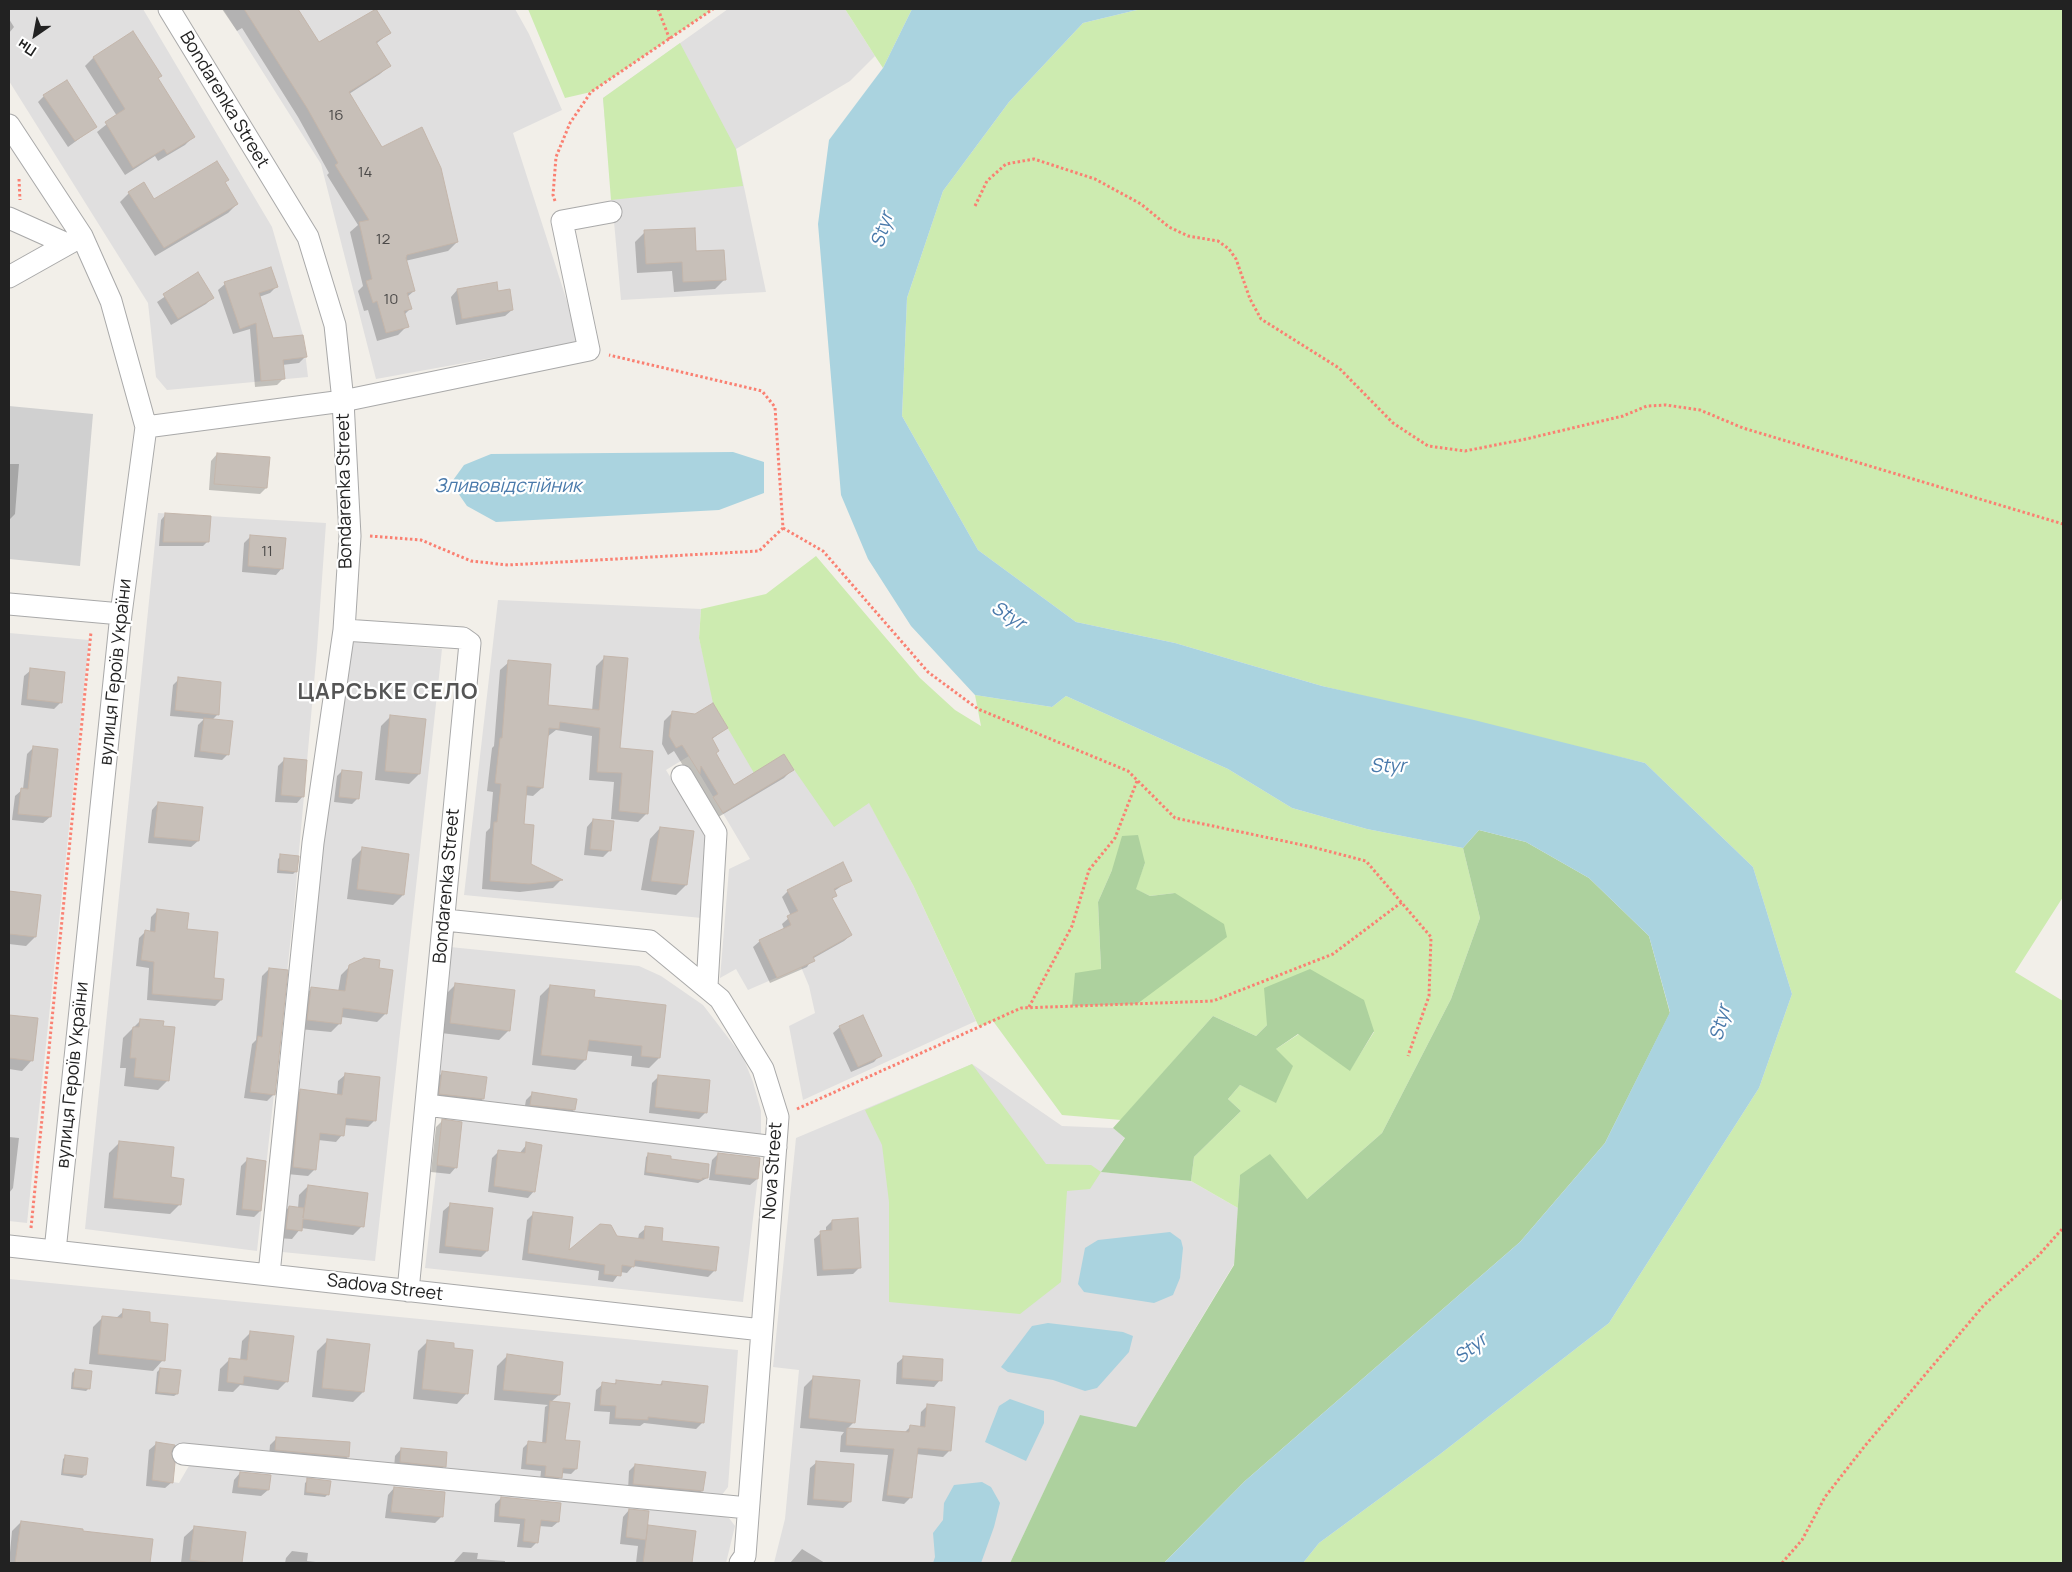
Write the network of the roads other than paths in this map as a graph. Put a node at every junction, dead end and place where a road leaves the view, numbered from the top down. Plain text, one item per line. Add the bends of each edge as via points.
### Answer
1 (169, 9) edge
2 (9, 125) edge
3 (611, 212) dead end
4 (12, 220) edge
5 (75, 240) junction
6 (9, 277) edge
7 (343, 401) junction
8 (146, 427) junction
9 (9, 604) edge
10 (121, 614) junction
11 (344, 630) junction
12 (682, 776) dead end
13 (445, 920) junction
14 (706, 986) junction
15 (426, 1105) junction
16 (776, 1148) junction
17 (9, 1246) edge
18 (55, 1251) junction
19 (269, 1274) junction
20 (408, 1290) junction
21 (762, 1330) junction
22 (183, 1454) dead end
23 (748, 1508) junction
24 (740, 1563) edge

1 - 7 street, Bondarenka Street via 308,237 335,325
2 - 5 street, вулиця Героїв України
3 - 7 street via 562,221 589,350
4 - 5 street
5 - 6 street
5 - 8 street, вулиця Героїв України via 111,301
7 - 8 street
7 - 11 street, Bondarenka Street via 350,536
8 - 10 street, вулиця Героїв України
9 - 10 street
10 - 18 street, вулиця Героїв України
11 - 13 street, Bondarenka Street via 463,638 470,643
11 - 19 street via 313,843
12 - 14 street via 716,833
13 - 14 street, Nova Street via 650,941
13 - 15 street, Bondarenka Street
14 - 16 street, Nova Street via 720,999 763,1069 778,1117
15 - 16 street
15 - 20 street, Bondarenka Street
16 - 21 street, Nova Street
17 - 18 street, Sadova Street
18 - 19 street, Sadova Street
19 - 20 street, Sadova Street
20 - 21 street, Sadova Street
21 - 23 street, Nova Street
22 - 23 street
23 - 24 street, Nova Street via 745,1556

